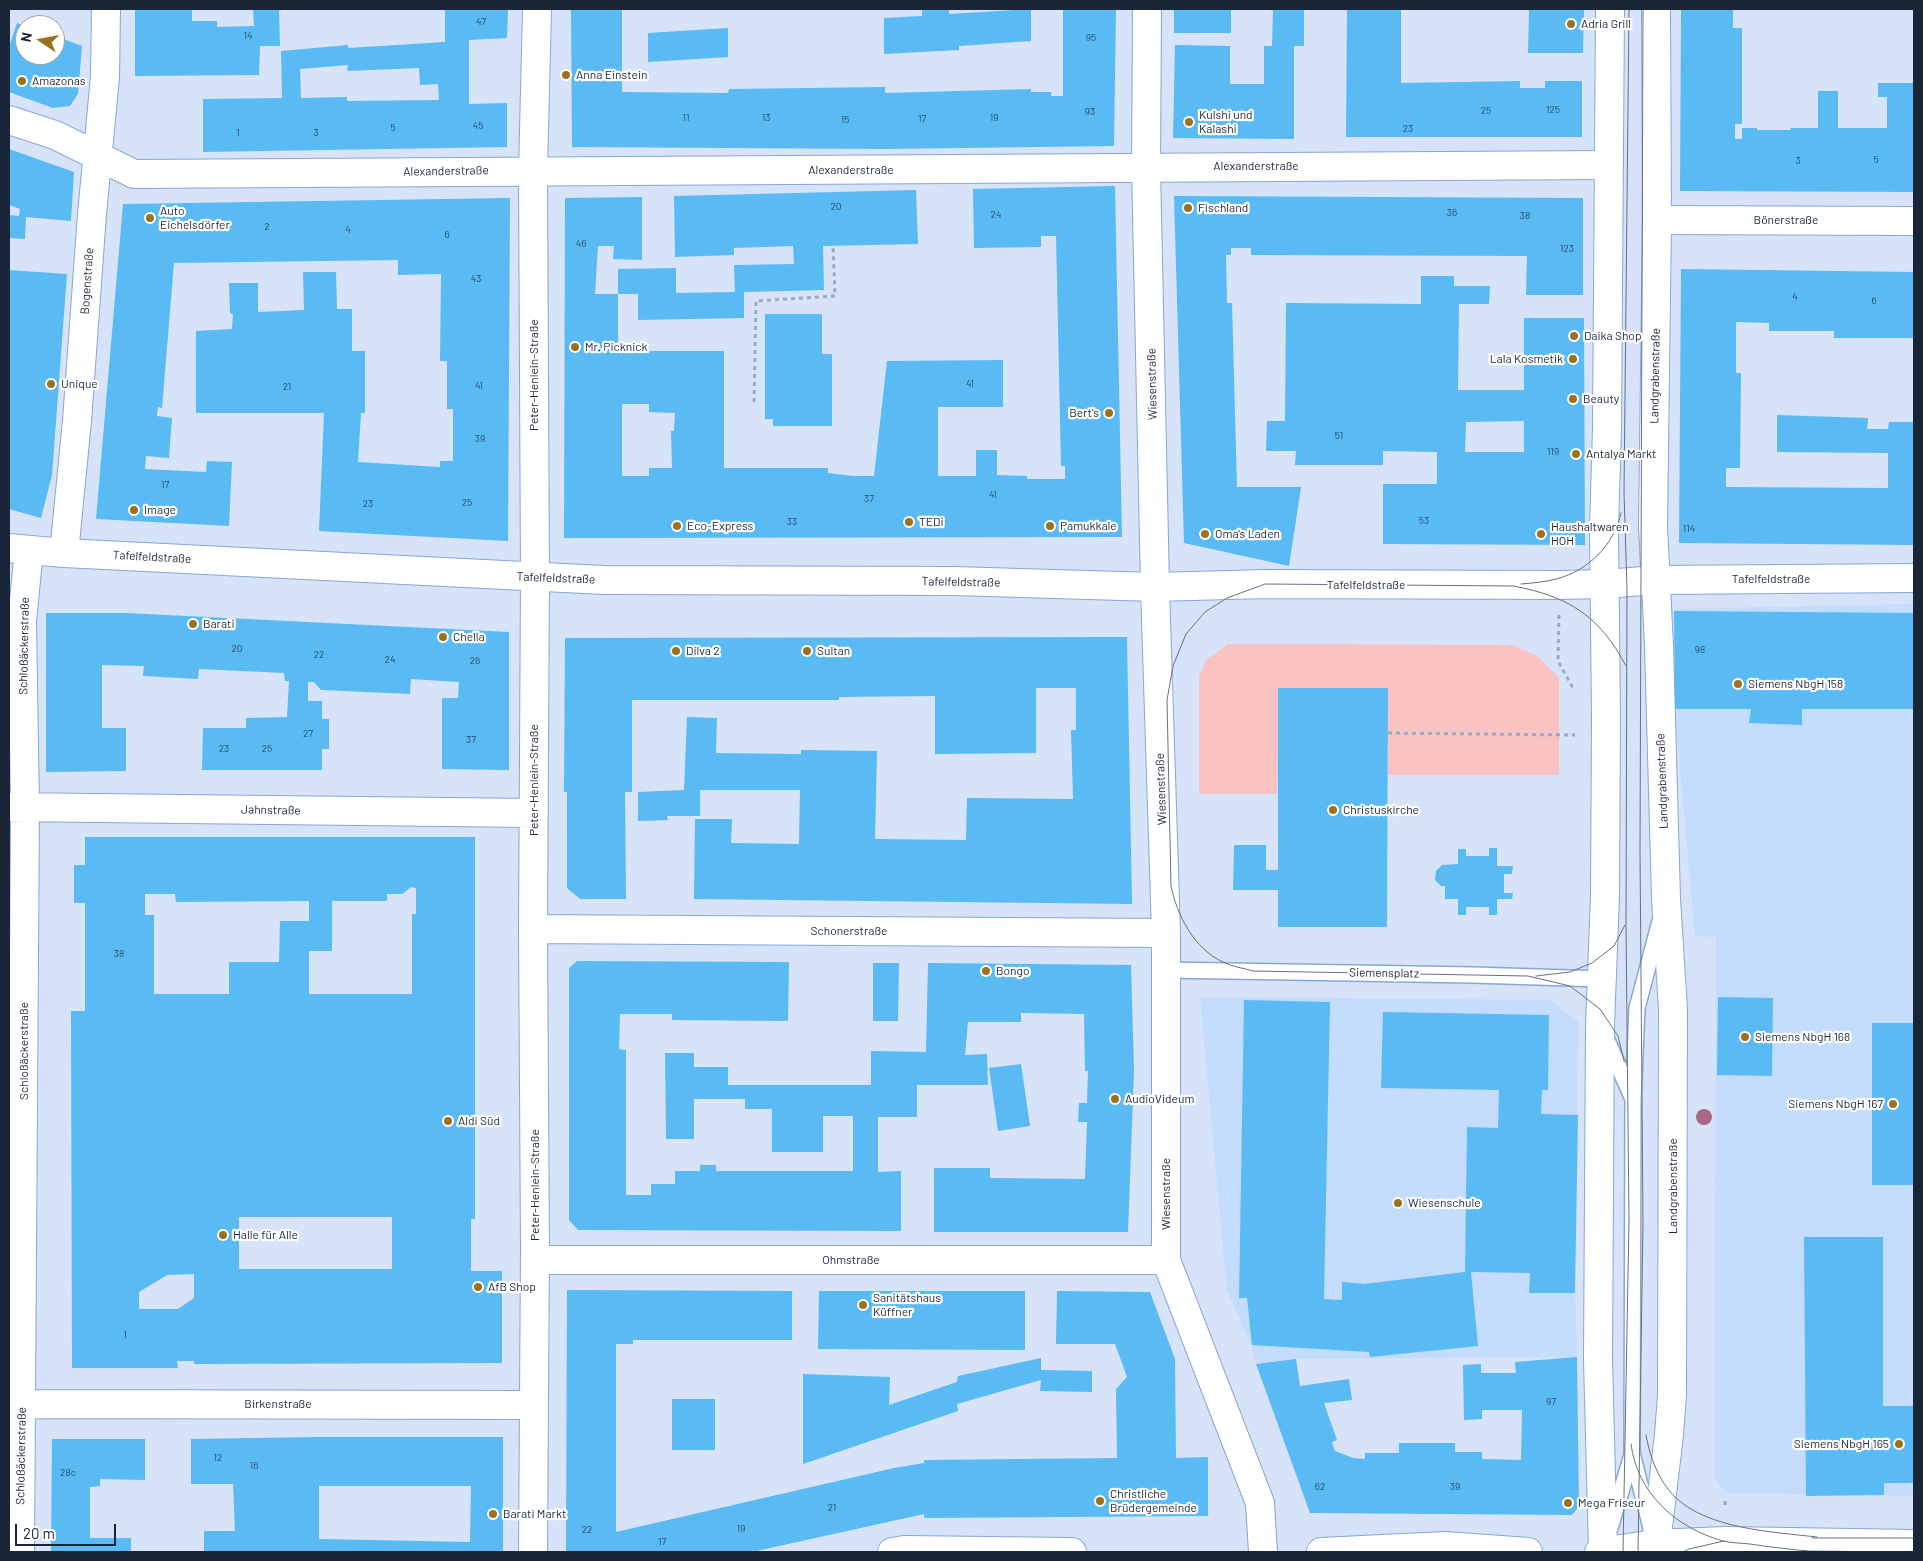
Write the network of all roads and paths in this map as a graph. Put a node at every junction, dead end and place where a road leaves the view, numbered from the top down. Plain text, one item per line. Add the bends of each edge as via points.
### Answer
1 (106, 9) edge
2 (537, 9) edge
3 (1147, 9) edge
4 (1610, 9) edge
5 (1656, 9) edge
6 (9, 120) edge
7 (98, 157) junction
8 (1609, 165) junction
9 (1146, 167) junction
10 (533, 170) junction
11 (1657, 220) junction
12 (1914, 221) edge
13 (833, 245) dead end
14 (754, 402) dead end
15 (19, 549) edge
16 (64, 553) junction
17 (535, 578) junction
18 (1914, 578) edge
19 (1656, 580) junction
20 (1604, 584) junction
21 (1559, 585) junction
22 (1155, 588) junction
23 (1575, 691) dead end
24 (1576, 726) dead end
25 (1388, 733) dead end
26 (17, 807) edge
27 (534, 813) junction
28 (1666, 899) junction
29 (533, 929) junction
30 (1166, 934) junction
31 (1166, 970) junction
32 (1602, 979) junction
33 (1600, 1025) junction
34 (1633, 1101) junction
35 (535, 1260) junction
36 (1166, 1260) junction
37 (22, 1404) junction
38 (534, 1405) junction
39 (1632, 1453) junction
40 (1914, 1544) edge
41 (1655, 1548) edge
42 (20, 1552) edge
43 (533, 1552) edge
44 (892, 1552) edge
45 (1072, 1552) edge
46 (1263, 1552) edge
47 (1321, 1552) edge
48 (1528, 1552) edge
49 (1602, 1552) edge

1 - 7 street, Bogenstraße via 105,77
2 - 10 street, Peter-Henlein-Straße
3 - 9 street, Wiesenstraße
4 - 8 street
5 - 11 street, Landgrabenstraße
6 - 7 street, Alexanderstraße via 55,135
7 - 10 street, Alexanderstraße via 134,174
7 - 16 street, Bogenstraße
8 - 9 street, Alexanderstraße
8 - 20 street
9 - 10 street, Alexanderstraße
9 - 22 street, Wiesenstraße
10 - 17 street, Peter-Henlein-Straße
11 - 12 street, Bönerstraße
11 - 19 street, Landgrabenstraße via 1653,498
13 - 14 path via 835,296 756,301
15 - 16 street, Tafelfeldstraße
15 - 26 street, Schloßäckerstraße via 22,621
16 - 17 street, Tafelfeldstraße
17 - 22 street, Tafelfeldstraße via 954,582
17 - 27 street, Peter-Henlein-Straße
18 - 19 street, Tafelfeldstraße
19 - 20 street, Tafelfeldstraße
19 - 28 street, Landgrabenstraße
20 - 21 street, Tafelfeldstraße
20 - 32 street via 1606,735
21 - 22 street, Tafelfeldstraße via 1265,584
21 - 23 path via 1558,661
22 - 30 street, Wiesenstraße
24 - 25 path via 1576,735
26 - 27 street, Jahnstraße
26 - 37 street, Schloßäckerstraße
27 - 29 street, Peter-Henlein-Straße
28 - 34 lane via 1637,1008
28 - 41 street, Landgrabenstraße via 1673,1009 1672,1395
29 - 30 street, Schonerstraße
29 - 35 street, Peter-Henlein-Straße
30 - 31 street, Wiesenstraße
31 - 32 lane, Siemensplatz
31 - 36 street, Wiesenstraße
32 - 33 street
33 - 34 lane
33 - 49 street via 1598,1393
34 - 39 lane
35 - 36 street, Ohmstraße
35 - 38 street, Peter-Henlein-Straße
36 - 46 street, Wiesenstraße via 1260,1502
37 - 38 street, Birkenstraße
37 - 42 street, Schloßäckerstraße
38 - 43 street, Peter-Henlein-Straße
39 - 41 lane
39 - 49 lane
40 - 41 street via 1725,1541
41 - 49 street
44 - 45 street
47 - 48 street via 1446,1546

